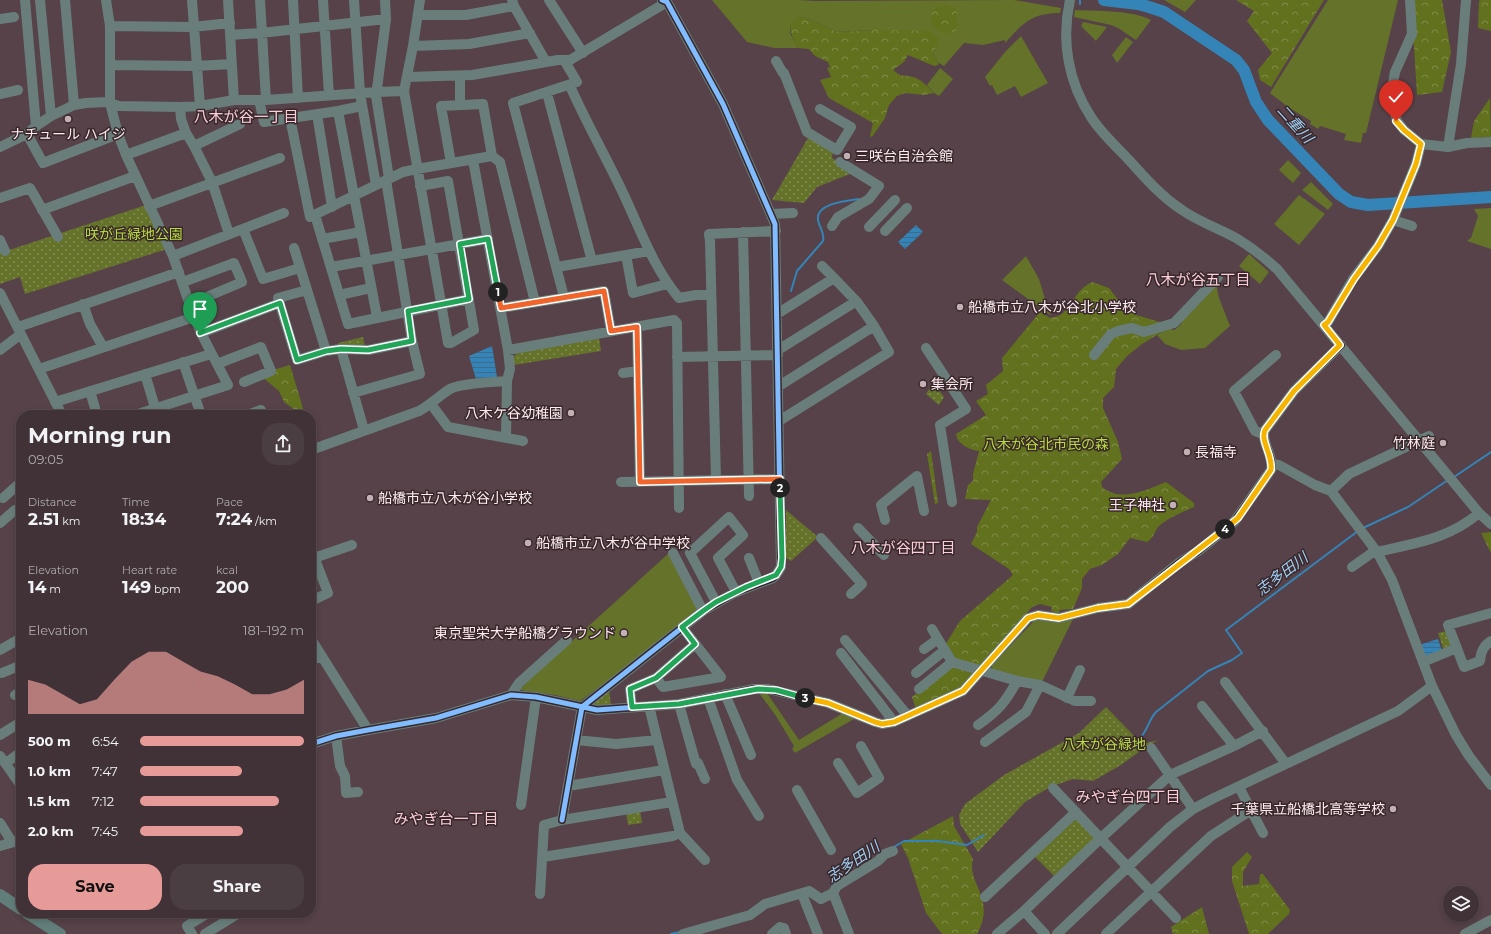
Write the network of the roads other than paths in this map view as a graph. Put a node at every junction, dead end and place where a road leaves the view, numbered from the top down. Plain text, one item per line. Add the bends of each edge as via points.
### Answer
1 (25, 0) edge
2 (40, 0) edge
3 (65, 0) edge
4 (106, 0) edge
5 (192, 0) edge
6 (228, 0) edge
7 (260, 0) edge
8 (292, 0) edge
9 (323, 0) edge
10 (354, 0) edge
11 (384, 0) edge
12 (420, 0) edge
13 (549, 0) edge
14 (1410, 0) edge
15 (1466, 0) edge
16 (664, 1) edge
17 (513, 3) edge
18 (1070, 3) edge
19 (418, 15) junction
20 (14, 16) dead end
21 (386, 18) junction
22 (0, 19) edge
23 (356, 22) junction
24 (230, 23) junction
25 (110, 26) junction
26 (325, 26) junction
27 (194, 27) junction
28 (294, 29) junction
29 (261, 33) junction
30 (530, 33) junction
31 (230, 35) junction
32 (413, 46) junction
33 (583, 53) junction
34 (564, 60) junction
35 (776, 61) dead end
36 (546, 62) junction
37 (232, 64) junction
38 (111, 65) junction
39 (196, 66) junction
40 (460, 76) junction
41 (408, 77) junction
42 (570, 86) junction
43 (18, 90) dead end
44 (404, 91) junction
45 (377, 92) junction
46 (360, 93) junction
47 (547, 93) junction
48 (0, 94) edge
49 (329, 95) junction
50 (298, 98) junction
51 (234, 100) junction
52 (262, 100) junction
53 (110, 103) junction
54 (74, 105) junction
55 (460, 105) junction
56 (200, 106) junction
57 (362, 106) junction
58 (180, 107) junction
59 (820, 109) dead end
60 (338, 111) junction
61 (317, 114) junction
62 (52, 116) junction
63 (290, 118) junction
64 (240, 124) dead end
65 (36, 126) junction
66 (27, 134) junction
67 (118, 134) junction
68 (186, 134) junction
69 (1491, 142) edge
70 (1421, 144) junction
71 (194, 146) junction
72 (0, 147) edge
73 (1448, 147) junction
74 (126, 155) junction
75 (492, 156) junction
76 (280, 158) dead end
77 (473, 160) junction
78 (840, 162) dead end
79 (451, 163) junction
80 (416, 169) junction
81 (135, 176) junction
82 (387, 179) junction
83 (212, 182) junction
84 (376, 185) junction
85 (420, 186) junction
86 (354, 195) junction
87 (0, 198) edge
88 (895, 200) dead end
89 (149, 206) junction
90 (332, 207) junction
91 (907, 208) dead end
92 (42, 210) junction
93 (284, 213) dead end
94 (793, 213) dead end
95 (771, 214) junction
96 (315, 215) junction
97 (1393, 220) junction
98 (832, 226) dead end
99 (1412, 226) dead end
100 (870, 227) dead end
101 (243, 229) junction
102 (776, 231) junction
103 (885, 231) dead end
104 (361, 232) junction
105 (743, 232) junction
106 (229, 234) junction
107 (58, 237) dead end
108 (322, 239) junction
109 (488, 239) junction
110 (0, 240) edge
111 (460, 244) junction
112 (294, 248) dead end
113 (431, 249) junction
114 (5, 251) dead end
115 (649, 251) junction
116 (399, 255) junction
117 (626, 255) junction
118 (173, 256) junction
119 (366, 261) junction
120 (592, 261) junction
121 (822, 266) dead end
122 (331, 267) junction
123 (557, 267) junction
124 (300, 268) junction
125 (179, 272) junction
126 (1218, 277) dead end
127 (834, 278) junction
128 (182, 282) junction
129 (667, 284) junction
130 (372, 288) junction
131 (307, 290) junction
132 (0, 293) edge
133 (339, 295) junction
134 (712, 295) junction
135 (564, 297) junction
136 (469, 299) junction
137 (535, 302) junction
138 (857, 302) junction
139 (280, 303) junction
140 (83, 304) junction
141 (190, 304) junction
142 (441, 304) junction
143 (501, 308) junction
144 (408, 311) junction
145 (777, 314) junction
146 (377, 317) junction
147 (194, 318) junction
148 (1324, 325) junction
149 (874, 326) junction
150 (637, 327) junction
151 (19, 330) junction
152 (611, 331) junction
153 (200, 333) junction
154 (412, 341) junction
155 (1339, 347) junction
156 (103, 348) junction
157 (926, 348) dead end
158 (341, 349) junction
159 (0, 350) edge
160 (508, 350) junction
161 (326, 351) junction
162 (778, 352) junction
163 (211, 354) junction
164 (1094, 355) dead end
165 (1276, 355) dead end
166 (713, 356) junction
167 (745, 356) junction
168 (677, 357) junction
169 (183, 362) junction
170 (217, 364) junction
171 (39, 369) junction
172 (638, 371) junction
173 (623, 373) dead end
174 (145, 374) junction
175 (506, 380) junction
176 (244, 382) dead end
177 (779, 386) junction
178 (90, 391) junction
179 (353, 393) junction
180 (195, 397) junction
181 (55, 402) junction
182 (431, 404) junction
183 (59, 410) edge
184 (96, 410) edge
185 (155, 410) edge
186 (161, 410) edge
187 (199, 410) edge
188 (779, 421) junction
189 (364, 430) junction
190 (1263, 434) junction
191 (1429, 436) dead end
192 (506, 438) junction
193 (1419, 440) junction
194 (523, 441) dead end
195 (316, 448) edge
196 (1272, 464) junction
197 (780, 479) junction
198 (716, 480) junction
199 (748, 480) junction
200 (678, 481) junction
201 (620, 482) dead end
202 (640, 482) junction
203 (16, 486) edge
204 (1331, 491) junction
205 (749, 496) dead end
206 (3, 498) dead end
207 (952, 502) dead end
208 (679, 508) dead end
209 (16, 510) edge
210 (924, 511) dead end
211 (1479, 513) junction
212 (885, 520) dead end
213 (0, 522) edge
214 (1491, 524) edge
215 (858, 528) dead end
216 (821, 538) dead end
217 (352, 545) dead end
218 (1376, 551) junction
219 (316, 553) edge
220 (673, 553) dead end
221 (884, 555) dead end
222 (748, 558) dead end
223 (316, 564) edge
224 (1352, 567) dead end
225 (759, 583) junction
226 (736, 592) junction
227 (851, 594) dead end
228 (316, 599) edge
229 (716, 602) junction
230 (703, 611) junction
231 (1491, 614) edge
232 (682, 627) junction
233 (932, 629) dead end
234 (938, 639) junction
235 (567, 640) dead end
236 (845, 640) dead end
237 (16, 641) edge
238 (1491, 641) edge
239 (695, 644) junction
240 (316, 646) edge
241 (1457, 648) junction
242 (924, 649) dead end
243 (0, 650) edge
244 (945, 650) junction
245 (841, 654) dead end
246 (322, 656) junction
247 (316, 658) edge
248 (952, 662) junction
249 (1423, 662) junction
250 (16, 667) edge
251 (982, 670) junction
252 (1080, 670) dead end
253 (2, 673) dead end
254 (916, 673) dead end
255 (656, 678) junction
256 (1017, 681) junction
257 (1225, 682) dead end
258 (1040, 685) junction
259 (1432, 686) junction
260 (919, 689) dead end
261 (511, 694) junction
262 (725, 694) junction
263 (536, 697) junction
264 (708, 698) junction
265 (1067, 698) junction
266 (1091, 701) dead end
267 (679, 704) junction
268 (648, 706) junction
269 (1202, 706) dead end
270 (582, 707) junction
271 (632, 707) junction
272 (908, 716) junction
273 (894, 722) junction
274 (16, 725) edge
275 (978, 725) dead end
276 (368, 730) junction
277 (1263, 732) junction
278 (0, 736) edge
279 (336, 736) junction
280 (576, 740) junction
281 (657, 740) junction
282 (316, 742) edge
283 (985, 742) dead end
284 (861, 746) dead end
285 (1234, 746) junction
286 (1151, 748) dead end
287 (16, 754) edge
288 (751, 755) dead end
289 (3, 760) edge
290 (838, 763) dead end
291 (1286, 764) junction
292 (664, 770) junction
293 (1170, 775) junction
294 (16, 778) edge
295 (705, 779) dead end
296 (1491, 785) edge
297 (568, 786) junction
298 (1239, 787) junction
299 (1053, 788) dead end
300 (797, 790) dead end
301 (358, 792) dead end
302 (672, 802) junction
303 (521, 805) dead end
304 (1193, 809) junction
305 (1251, 810) junction
306 (1076, 812) junction
307 (759, 816) dead end
308 (562, 820) junction
309 (0, 823) edge
310 (680, 833) junction
311 (1263, 833) dead end
312 (1101, 838) junction
313 (16, 841) edge
314 (0, 846) edge
315 (831, 850) dead end
316 (893, 851) dead end
317 (543, 857) junction
318 (705, 860) dead end
319 (1128, 867) junction
320 (1151, 892) junction
321 (540, 894) dead end
322 (802, 894) junction
323 (833, 894) junction
324 (0, 895) edge
325 (985, 897) dead end
326 (16, 906) edge
327 (1024, 911) junction
328 (35, 918) edge
329 (200, 918) edge
330 (224, 918) edge
331 (1176, 918) dead end
332 (1491, 920) edge
333 (60, 934) edge
334 (192, 934) edge
335 (205, 934) edge
336 (683, 934) edge
337 (772, 934) edge
338 (786, 934) edge
339 (818, 934) edge
340 (849, 934) edge
341 (997, 934) edge
342 (1045, 934) edge
343 (1057, 934) edge
344 (1106, 934) edge
345 (1465, 934) edge

1 - 65 street
2 - 62 street
3 - 54 street
4 - 25 street
5 - 27 street
6 - 24 street
7 - 29 street
8 - 28 street
9 - 26 street
10 - 23 street
11 - 21 street
12 - 19 street
13 - 33 street
14 - 70 street via 1412,34 1395,72 1391,98 1396,121
15 - 73 street via 1461,64
16 - 33 street
16 - 95 street via 723,104
17 - 19 street via 466,15
17 - 30 street
18 - 148 street via 1066,29 1069,63 1080,96 1091,117 1173,204 1266,258 1286,278
19 - 32 street
20 - 22 street
21 - 23 street
21 - 45 street
23 - 26 street
23 - 46 street
24 - 27 street
24 - 31 street
25 - 27 street
25 - 38 street
26 - 28 street
26 - 49 street
27 - 39 street
28 - 29 street
28 - 50 street
29 - 31 street
29 - 52 street
30 - 32 street via 469,44
30 - 36 street
31 - 37 street
32 - 41 street
33 - 34 street via 570,60
34 - 36 street
34 - 42 street via 577,82
35 - 59 street via 784,73 807,132 837,150 851,127
36 - 40 street
37 - 39 street
37 - 51 street
38 - 39 street
38 - 53 street
39 - 56 street
40 - 41 street
40 - 55 street
41 - 44 street
42 - 47 street
42 - 115 street
43 - 48 street
44 - 45 street
44 - 80 street
45 - 46 street
45 - 82 street
46 - 49 street
46 - 57 street
47 - 120 street
47 - 123 street via 513,103
49 - 50 street
50 - 52 street
51 - 52 street
51 - 56 street
52 - 63 street via 264,122
53 - 54 street
53 - 58 street via 119,106
53 - 67 street
54 - 62 street
55 - 75 street via 483,104
55 - 79 street via 441,106
56 - 58 street
57 - 60 street
57 - 84 street
58 - 68 street
60 - 61 street
60 - 86 street
61 - 63 street
61 - 90 street
62 - 65 street
63 - 96 street via 310,217
64 - 71 street
65 - 66 street
66 - 67 street via 43,163
66 - 72 street
67 - 74 street
68 - 71 street
68 - 74 street
69 - 73 street
70 - 73 street
70 - 97 street via 1416,164
71 - 83 street
74 - 81 street
75 - 77 street
75 - 137 street via 500,162
76 - 83 street
77 - 79 street
77 - 109 street
78 - 98 street via 879,186 869,199 838,217
79 - 80 street
80 - 82 street
80 - 85 street
81 - 89 street
81 - 92 street
82 - 84 street
82 - 116 street
83 - 89 street
83 - 106 street
84 - 86 street
85 - 111 street via 448,181
85 - 113 street
86 - 90 street
86 - 104 street
87 - 92 street via 30,188
88 - 100 street
89 - 118 street
90 - 96 street
91 - 103 street
92 - 107 street
93 - 101 street
94 - 95 street
95 - 102 street
96 - 108 street
97 - 99 street
97 - 148 street
101 - 106 street
101 - 124 street via 263,279
102 - 105 street
102 - 145 street
104 - 108 street
104 - 119 street
105 - 134 street via 709,234
105 - 167 street
106 - 118 street
108 - 122 street
109 - 111 street
109 - 143 street
110 - 114 street
111 - 113 street
111 - 136 street
112 - 124 street
113 - 116 street
113 - 142 street
115 - 117 street
115 - 129 street
116 - 119 street
116 - 144 street
117 - 120 street
117 - 129 street via 634,293
118 - 125 street
119 - 122 street
119 - 130 street
120 - 123 street
121 - 127 street
122 - 133 street
123 - 135 street
124 - 131 street
125 - 128 street
125 - 140 street
126 - 164 street via 1174,323 1144,332 1132,328 1118,331 1111,334
127 - 138 street
127 - 145 street
128 - 141 street
128 - 141 street via 234,263 242,282
129 - 134 street via 679,298
130 - 133 street
130 - 146 street
131 - 139 street via 278,298
131 - 161 street
132 - 151 street
133 - 146 street via 348,324
134 - 166 street
135 - 137 street
135 - 152 street via 604,291
136 - 142 street
136 - 142 street via 474,330 451,343 448,343
137 - 143 street
138 - 149 street
138 - 162 street
139 - 153 street
139 - 161 street via 297,360
140 - 151 street
140 - 156 street
141 - 147 street
142 - 144 street
143 - 160 street
144 - 146 street
144 - 154 street
145 - 162 street
147 - 153 street
147 - 156 street
148 - 155 street
149 - 177 street
149 - 188 street via 889,352
150 - 152 street
150 - 168 street via 674,320
150 - 172 street
151 - 159 street
151 - 171 street
152 - 160 street
153 - 163 street
154 - 158 street via 368,350
154 - 179 street via 420,374
155 - 190 street via 1294,391
155 - 193 street
156 - 171 street
157 - 207 street via 966,409 940,425
158 - 161 street
158 - 179 street
160 - 175 street via 510,369
162 - 167 street
162 - 177 street
163 - 169 street
163 - 170 street
165 - 190 street via 1234,391 1255,432
166 - 167 street
166 - 168 street
166 - 198 street
167 - 199 street
168 - 200 street
169 - 174 street
169 - 180 street
170 - 176 street via 260,347 271,371
170 - 180 street via 228,385
171 - 181 street
172 - 173 street
172 - 202 street
174 - 178 street
174 - 185 street
175 - 182 street via 458,386
175 - 192 street
177 - 188 street
178 - 181 street
178 - 184 street
179 - 189 street
180 - 186 street
180 - 187 street
181 - 183 street
182 - 189 street via 419,411
182 - 192 street via 448,427
188 - 197 street
189 - 195 street
190 - 196 street
191 - 193 street
192 - 194 street
193 - 204 street via 1349,474
193 - 211 street
196 - 204 street via 1279,465
196 - 251 street via 1266,478 1234,522 1128,604 1098,608 1059,618 1033,615
197 - 199 street
197 - 225 street via 781,567 776,575
198 - 199 street
198 - 200 street
199 - 205 street
200 - 202 street
200 - 208 street
201 - 202 street
203 - 206 street
204 - 218 street
209 - 213 street
210 - 212 street via 917,476 881,505
211 - 214 street
211 - 218 street via 1450,533
215 - 221 street
216 - 227 street via 862,584
217 - 219 street
218 - 224 street
218 - 249 street via 1392,580
220 - 230 street
222 - 225 street
223 - 228 street via 328,593
225 - 226 street
226 - 229 street
226 - 229 street via 718,558 743,535 729,517 690,553
229 - 230 street
230 - 232 street
231 - 241 street via 1448,625
232 - 239 street
232 - 270 street
233 - 234 street
234 - 242 street
234 - 244 street
235 - 261 street via 519,683
236 - 272 street
237 - 243 street
238 - 241 street via 1482,651 1480,661 1464,667
239 - 255 street
239 - 255 street via 721,677 663,687
240 - 246 street
241 - 249 street
244 - 248 street
244 - 254 street
245 - 273 street
246 - 247 street
246 - 276 street
248 - 251 street
248 - 260 street
249 - 259 street
250 - 253 street
251 - 256 street
251 - 272 street via 958,695
252 - 265 street
255 - 271 street via 630,689
256 - 258 street
256 - 275 street via 994,714
257 - 277 street
258 - 265 street
258 - 283 street via 1026,712
259 - 291 street via 1398,711
259 - 296 street via 1456,735
261 - 263 street
261 - 276 street via 436,718
262 - 264 street
262 - 273 street via 754,689 772,690 828,703 882,724
262 - 288 street
263 - 270 street
263 - 303 street
264 - 267 street
264 - 307 street via 737,780
265 - 266 street via 1079,702
267 - 268 street
267 - 295 street via 696,764 698,763
268 - 271 street
268 - 281 street
269 - 285 street
270 - 271 street via 597,710
270 - 280 street
272 - 273 street
274 - 278 street
276 - 279 street
277 - 285 street
277 - 291 street
279 - 282 street
279 - 301 street via 346,793
280 - 281 street via 616,744
280 - 297 street
281 - 292 street
284 - 290 street via 879,778 857,793
285 - 293 street
286 - 293 street
287 - 289 street
289 - 294 street
291 - 298 street
292 - 297 street
292 - 302 street
293 - 304 street
293 - 312 street
297 - 308 street
298 - 304 street
298 - 305 street
299 - 306 street
300 - 315 street
302 - 308 street
302 - 310 street
304 - 319 street
305 - 311 street
305 - 320 street via 1211,836
306 - 312 street
306 - 325 street
308 - 317 street via 544,825
309 - 313 street
310 - 317 street
310 - 318 street
312 - 319 street
312 - 327 street
313 - 314 street
316 - 323 street via 837,886
317 - 321 street
319 - 320 street
319 - 343 street
320 - 331 street
320 - 344 street
322 - 323 street via 809,891 821,899
322 - 336 street via 765,904 750,915
322 - 339 street
323 - 340 street
324 - 326 main road
327 - 341 street
327 - 342 street
328 - 333 main road
329 - 334 street via 187,926
330 - 335 street
332 - 345 street
337 - 338 street via 780,927 784,928

